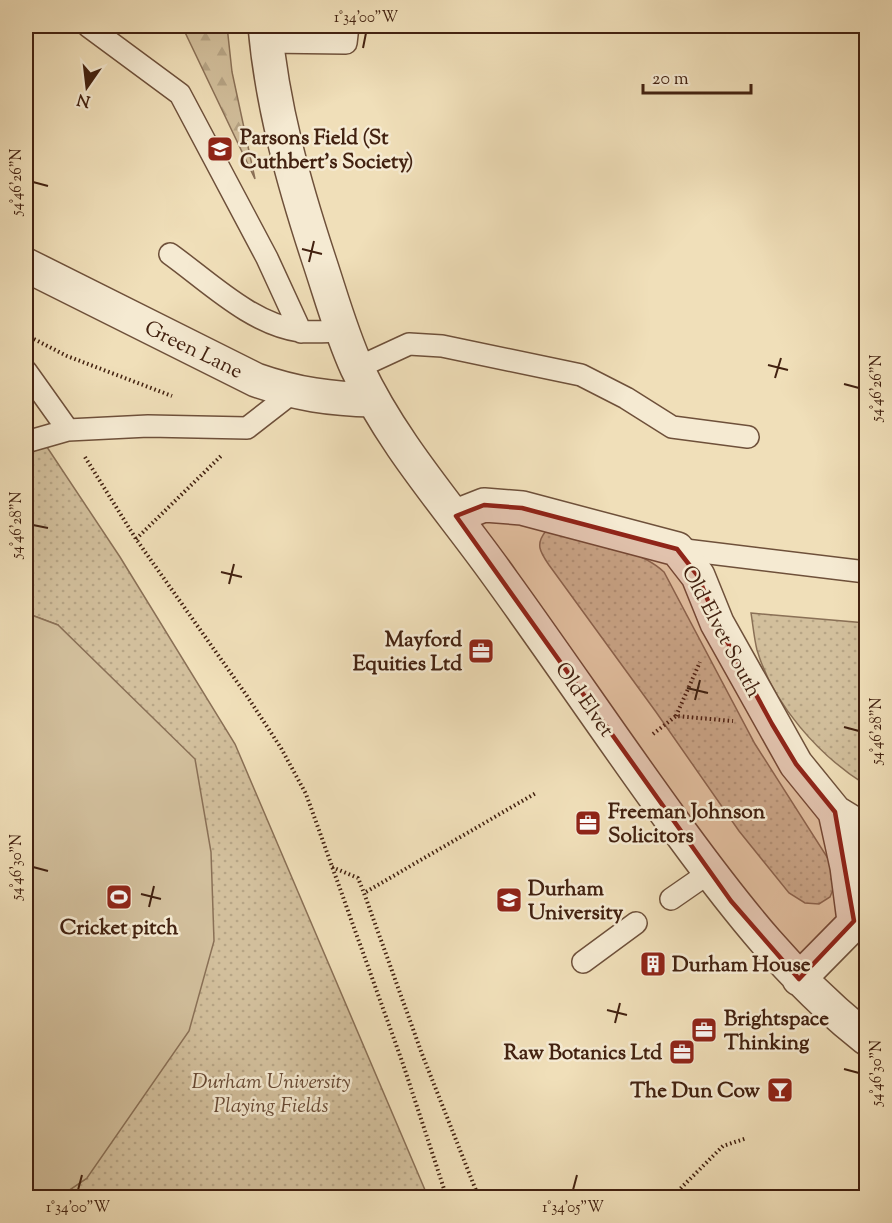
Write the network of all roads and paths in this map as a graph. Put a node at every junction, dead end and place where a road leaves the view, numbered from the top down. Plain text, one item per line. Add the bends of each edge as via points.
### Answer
1 (88, 26) edge
2 (348, 26) edge
3 (265, 34) edge
4 (170, 254) dead end
5 (26, 265) edge
6 (342, 331) junction
7 (301, 332) junction
8 (26, 335) edge
9 (357, 368) junction
10 (26, 371) edge
11 (292, 393) junction
12 (183, 400) dead end
13 (373, 400) junction
14 (247, 428) junction
15 (68, 430) junction
16 (748, 437) dead end
17 (26, 442) edge
18 (456, 516) junction
19 (136, 539) junction
20 (677, 549) junction
21 (867, 573) edge
22 (717, 623) junction
23 (676, 716) junction
24 (772, 724) junction
25 (625, 756) junction
26 (536, 793) dead end
27 (835, 812) junction
28 (867, 831) edge
29 (333, 867) junction
30 (710, 872) junction
31 (364, 893) junction
32 (671, 899) dead end
33 (860, 916) edge
34 (636, 922) dead end
35 (583, 962) dead end
36 (799, 979) junction
37 (867, 1038) edge
38 (747, 1138) dead end
39 (447, 1197) edge
40 (479, 1197) edge
41 (671, 1197) edge

1 - 7 lane via 180,94 267,258
2 - 3 lane via 346,42
3 - 6 street, Old Elvet via 279,123
4 - 7 lane via 254,314 274,325
5 - 11 street, Green Lane via 256,380
6 - 7 lane
6 - 9 street, Old Elvet
8 - 12 path via 67,356
9 - 13 street, Old Elvet
9 - 16 lane via 408,344 442,346 581,375 672,427
10 - 15 lane
11 - 13 street, Green Lane
11 - 14 lane
13 - 18 street, Old Elvet via 400,446
14 - 15 lane via 148,426
14 - 19 path
15 - 17 lane
15 - 19 path
18 - 20 street, Old Elvet South via 484,505 522,508
18 - 25 street, Old Elvet
19 - 29 path via 281,748 306,794
20 - 21 lane
20 - 22 street, Old Elvet South via 698,576
22 - 23 path
22 - 24 street, Old Elvet South
23 - 24 path
23 - 25 path
24 - 27 street, Old Elvet South via 796,764
25 - 30 street, Old Elvet
26 - 31 path
27 - 28 street, Old Elvet South
27 - 33 street, Old Elvet South
29 - 31 path via 358,878
29 - 39 path
30 - 32 lane
30 - 36 street, Old Elvet via 754,930
31 - 40 path
33 - 36 street, Old Elvet South
34 - 35 lane
36 - 37 street, Old Elvet
38 - 41 path via 723,1146

